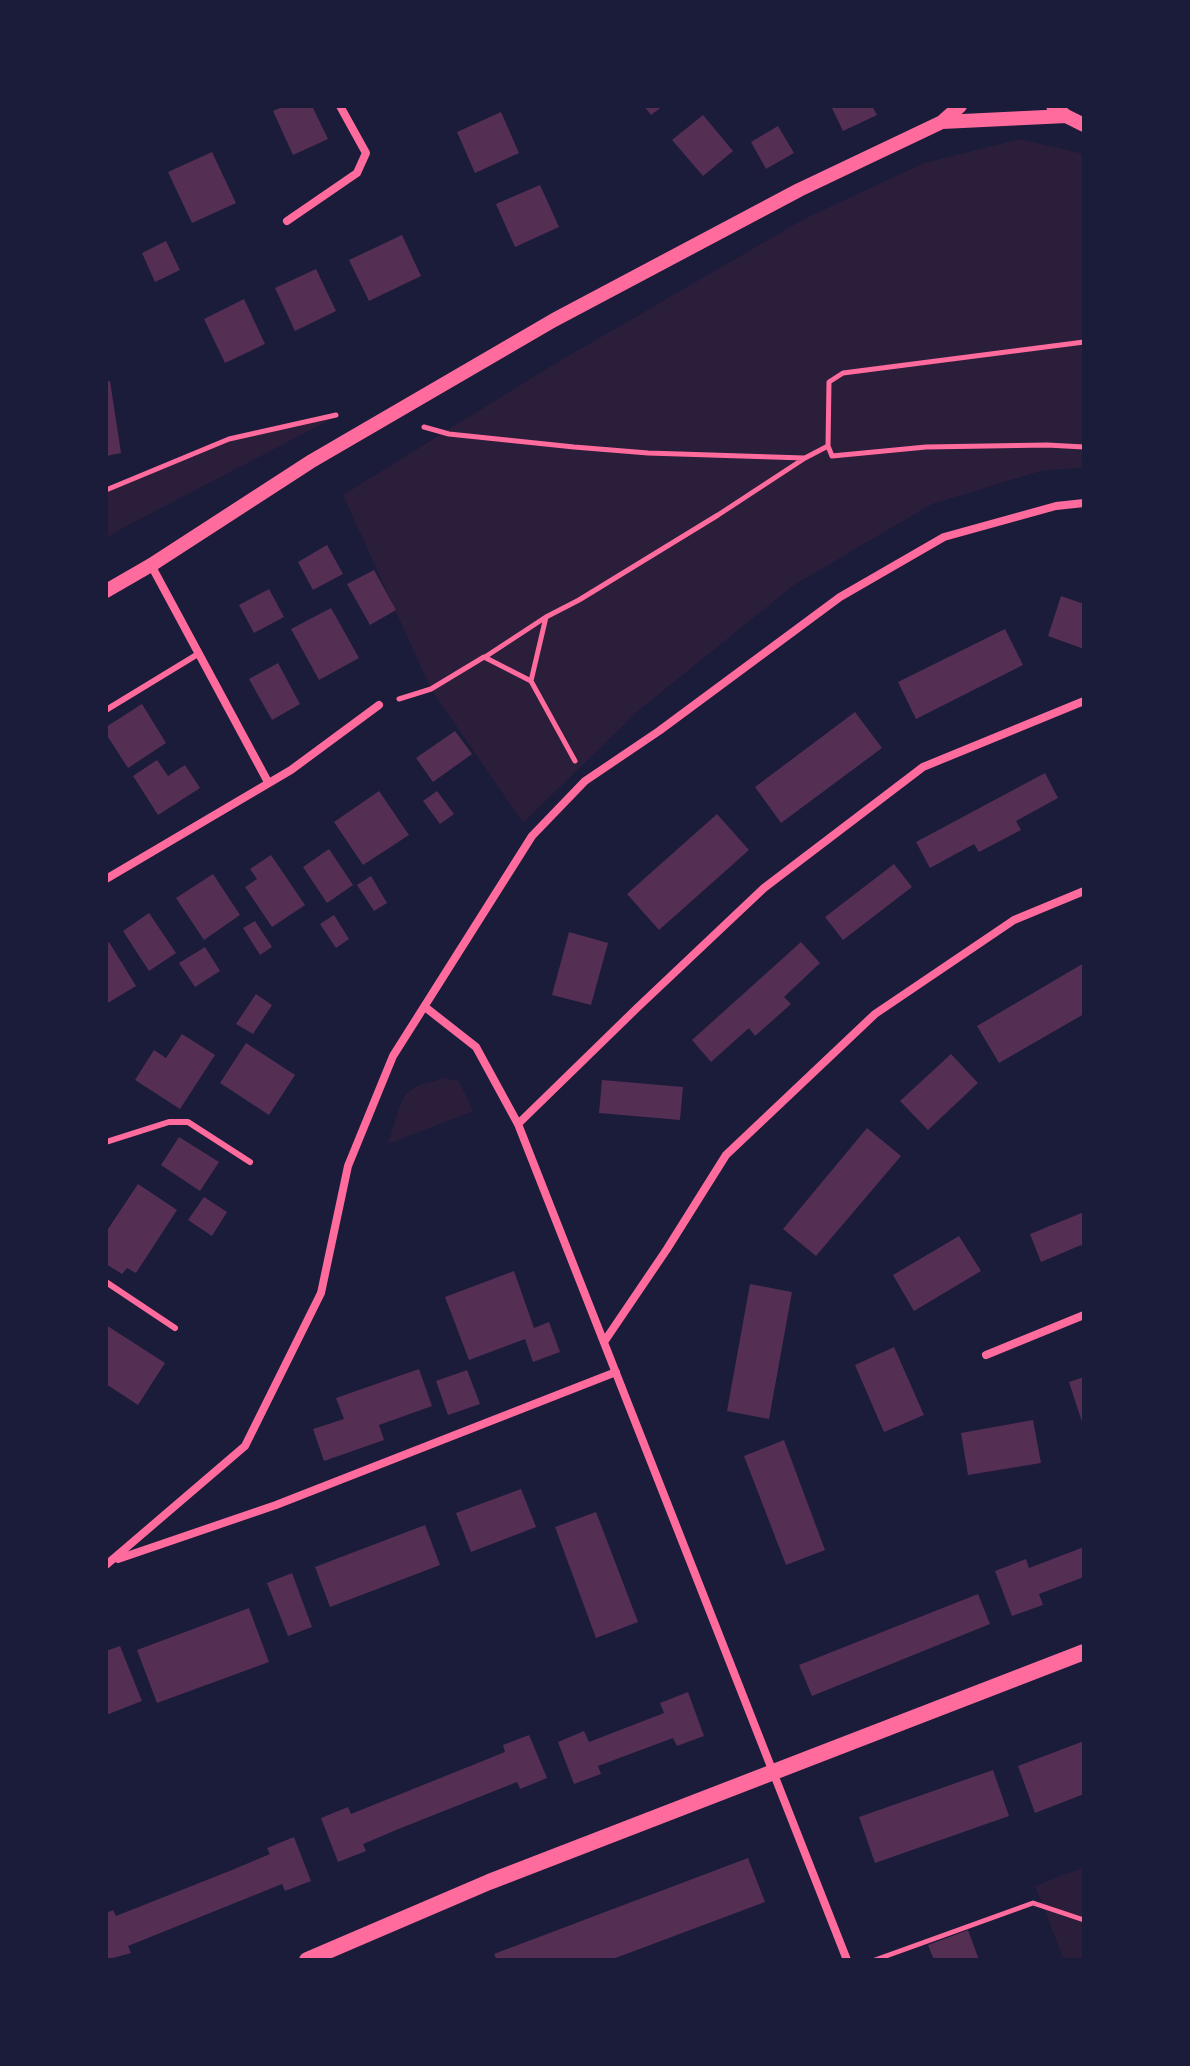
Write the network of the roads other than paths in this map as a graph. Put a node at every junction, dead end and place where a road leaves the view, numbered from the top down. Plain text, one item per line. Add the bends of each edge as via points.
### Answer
1 (340, 106) edge
2 (960, 106) edge
3 (1053, 106) edge
4 (1066, 116) junction
5 (942, 122) junction
6 (1084, 125) edge
7 (287, 221) dead end
8 (1084, 503) edge
9 (151, 565) junction
10 (106, 591) edge
11 (198, 654) junction
12 (1084, 701) edge
13 (379, 705) road end
14 (106, 710) edge
15 (268, 782) junction
16 (106, 879) edge
17 (1084, 891) edge
18 (425, 1007) junction
19 (518, 1124) junction
20 (106, 1142) edge
21 (250, 1162) dead end
22 (106, 1282) edge
23 (1084, 1315) edge
24 (175, 1328) dead end
25 (604, 1342) junction
26 (986, 1355) dead end
27 (616, 1372) junction
28 (110, 1563) edge
29 (1084, 1652) edge
30 (773, 1773) junction
31 (307, 1960) edge
32 (847, 1960) edge

1 - 7 street via 366,153 357,173
2 - 5 street
3 - 4 street
4 - 5 street
4 - 6 street
5 - 9 street via 799,190 554,320 310,462
8 - 18 street via 944,537 840,597 585,781 532,836
9 - 10 street
9 - 11 street
11 - 14 lane
11 - 15 street
12 - 19 street via 923,767 764,888
13 - 15 street
15 - 16 street
17 - 25 street via 1014,920 875,1014 726,1155
18 - 19 street via 476,1047
18 - 28 street via 393,1056 348,1166 321,1293 245,1446
19 - 25 street
20 - 21 lane via 169,1122 188,1122
22 - 24 lane
23 - 26 street
25 - 27 street
27 - 28 street via 276,1505
27 - 30 street
29 - 30 main road
30 - 31 main road via 489,1882
30 - 32 street

